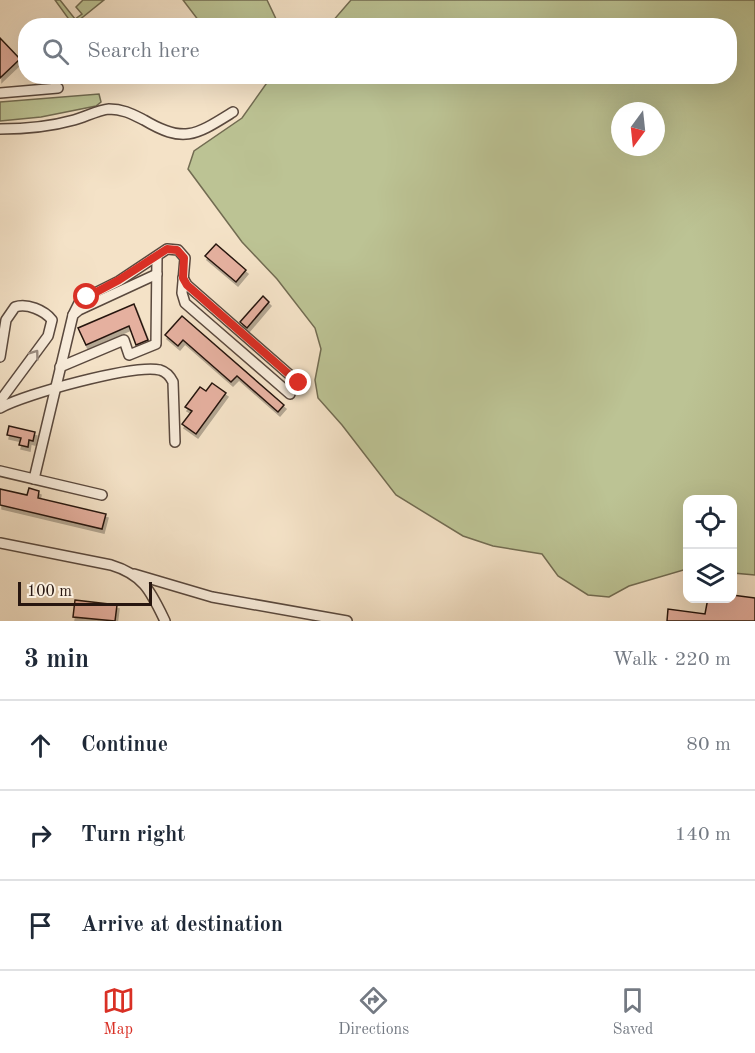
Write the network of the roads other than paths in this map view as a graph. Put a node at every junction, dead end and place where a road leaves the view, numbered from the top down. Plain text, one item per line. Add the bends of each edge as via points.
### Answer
1 (58, 88) dead end
2 (0, 93) edge
3 (233, 112) dead end
4 (0, 129) edge
5 (157, 256) junction
6 (157, 274) junction
7 (183, 278) junction
8 (73, 315) junction
9 (0, 357) edge
10 (60, 367) junction
11 (299, 383) dead end
12 (55, 388) junction
13 (290, 394) dead end
14 (0, 401) edge
15 (0, 408) edge
16 (175, 442) dead end
17 (0, 471) edge
18 (34, 479) junction
19 (102, 495) dead end
20 (0, 543) edge
21 (134, 574) junction
22 (165, 621) edge
23 (347, 621) edge

1 - 2 street
3 - 4 street via 185,136 155,127 127,111 107,109 39,128
5 - 6 street
5 - 7 street via 167,249 177,250 184,258
5 - 8 street via 87,297
6 - 8 street
6 - 10 street via 154,346 129,355 124,340
7 - 11 street
7 - 13 street via 185,303
8 - 10 street
14 -> 9 street via 48,336 52,320 27,305 15,307 6,320
10 - 12 street
12 - 15 street
12 - 16 street via 138,369 163,370 173,382
12 - 18 street
17 - 18 street
18 - 19 street
20 - 21 street via 111,565
21 - 22 street via 151,592
21 - 23 street via 212,597

